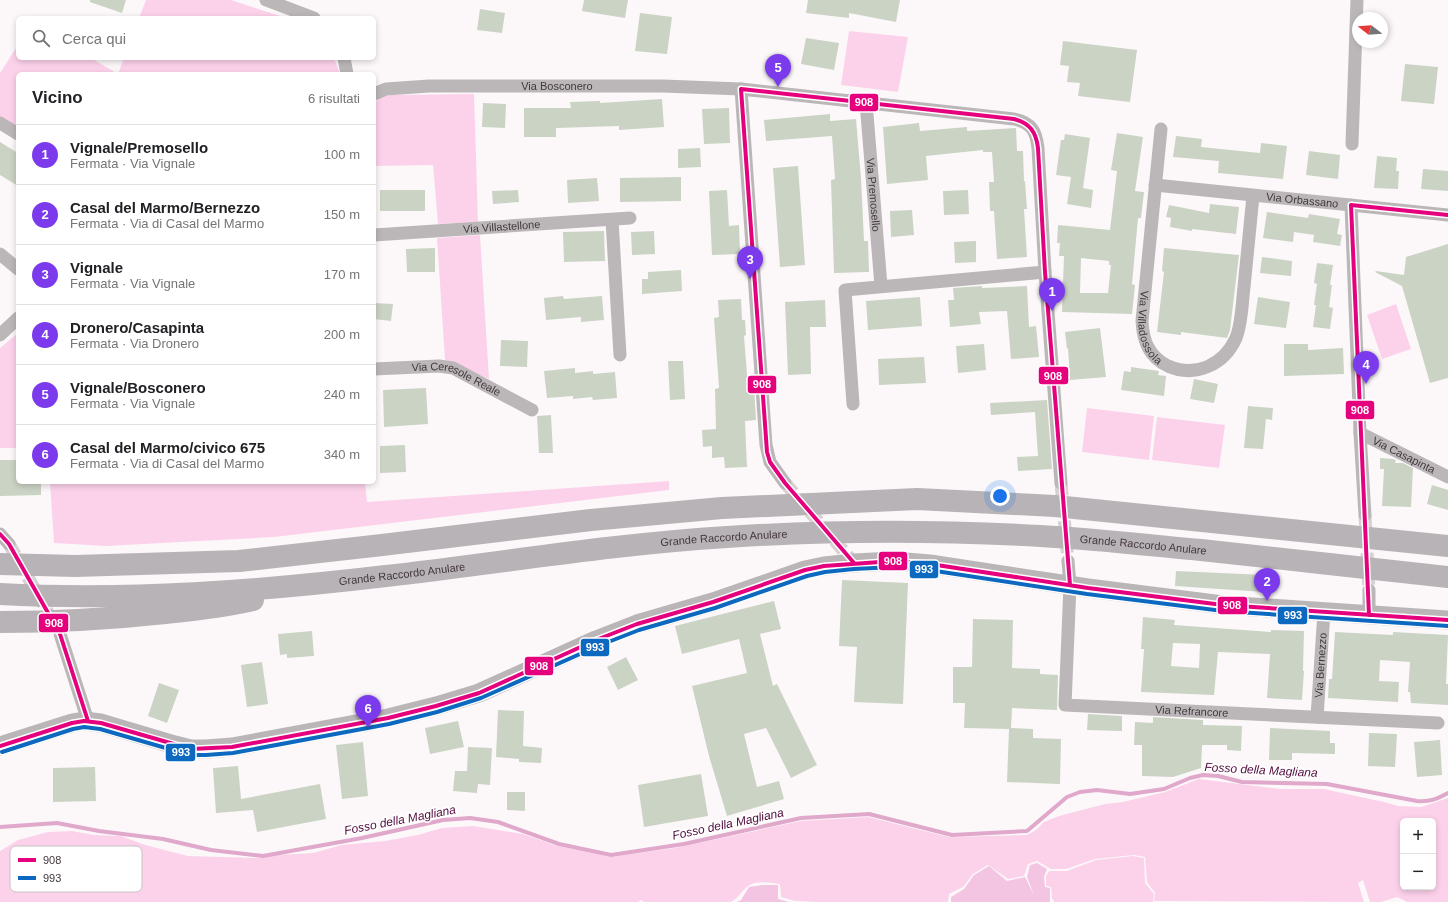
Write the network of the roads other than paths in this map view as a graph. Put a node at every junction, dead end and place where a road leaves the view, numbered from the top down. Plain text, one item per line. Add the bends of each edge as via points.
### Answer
1 (266, 0) edge
2 (1357, 0) edge
3 (309, 16) edge
4 (344, 60) edge
5 (347, 72) edge
6 (741, 89) junction
7 (376, 93) edge
8 (866, 102) junction
9 (0, 123) edge
10 (1161, 129) dead end
11 (16, 133) edge
12 (1352, 144) dead end
13 (1155, 185) junction
14 (1253, 196) junction
15 (1351, 205) junction
16 (1448, 215) edge
17 (630, 218) dead end
18 (612, 220) junction
19 (376, 235) edge
20 (0, 254) edge
21 (16, 267) edge
22 (1046, 272) junction
23 (881, 286) junction
24 (16, 320) edge
25 (0, 335) edge
26 (620, 354) dead end
27 (376, 369) edge
28 (853, 404) dead end
29 (532, 410) dead end
30 (1360, 433) junction
31 (1448, 476) edge
32 (1061, 482) tunnel mouth
33 (785, 483) tunnel mouth
34 (1365, 515) tunnel mouth
35 (0, 534) edge
36 (9, 544) tunnel mouth
37 (1448, 546) edge
38 (1068, 561) tunnel mouth
39 (0, 564) edge
40 (1448, 577) edge
41 (317, 584) junction
42 (1070, 585) junction
43 (1369, 590) tunnel mouth
44 (0, 594) edge
45 (1324, 612) junction
46 (1369, 615) junction
47 (1448, 620) edge
48 (0, 622) edge
49 (60, 634) tunnel mouth
50 (1317, 717) junction
51 (88, 722) junction
52 (1438, 723) dead end
53 (0, 746) edge

1 - 3 street
2 - 12 street
4 - 5 street
6 - 7 street, Via Bosconero via 655,86 429,86 386,89
6 - 8 street, Via Bosconero
6 - 33 street via 766,445 770,462
8 - 22 street, Via Bosconero via 1014,119 1028,124 1034,131 1038,148
8 - 23 street, Via Premosello
9 - 11 street
10 - 13 street, Via Villadossola
13 - 14 street, Via Orbassano
13 - 14 street, Via Villadossola via 1142,321 1143,336 1149,350 1159,360 1173,368 1184,370 1202,369 1212,365 1228,352 1235,339 1242,306
14 - 15 street, Via Orbassano
15 - 16 street, Via Orbassano
15 - 30 street
17 - 18 street, Via Villastellone
18 - 19 street, Via Villastellone
18 - 26 street
20 - 21 street
22 - 23 street
22 - 32 street, Via Bosconero
23 - 28 street via 845,290
24 - 25 street
27 - 29 street, Via Ceresole Reale via 439,366 453,368
30 - 31 street, Via Casapinta
30 - 34 street
35 - 36 street
37 - 39 highway via 1055,506 918,498 722,508 591,520 239,561 75,566
38 - 42 street
40 - 41 highway, Grande Raccordo Anulare via 1132,543 1061,537 910,531 723,537 568,552
41 - 44 highway, Grande Raccordo Anulare via 170,595
41 - 48 highway via 238,604 206,609 62,622
42 - 45 main road via 1223,605
42 - 50 street, Via Refrancore via 1065,705
42 - 51 main road via 894,561 824,566 794,573 752,590 637,624 479,693 388,718 232,747 202,749 175,745 109,725
43 - 46 street
45 - 46 main road
45 - 50 street, Via Bernezzo
46 - 47 main road
49 - 51 street
50 - 52 street, Via Refrancore
51 - 53 main road via 72,723

